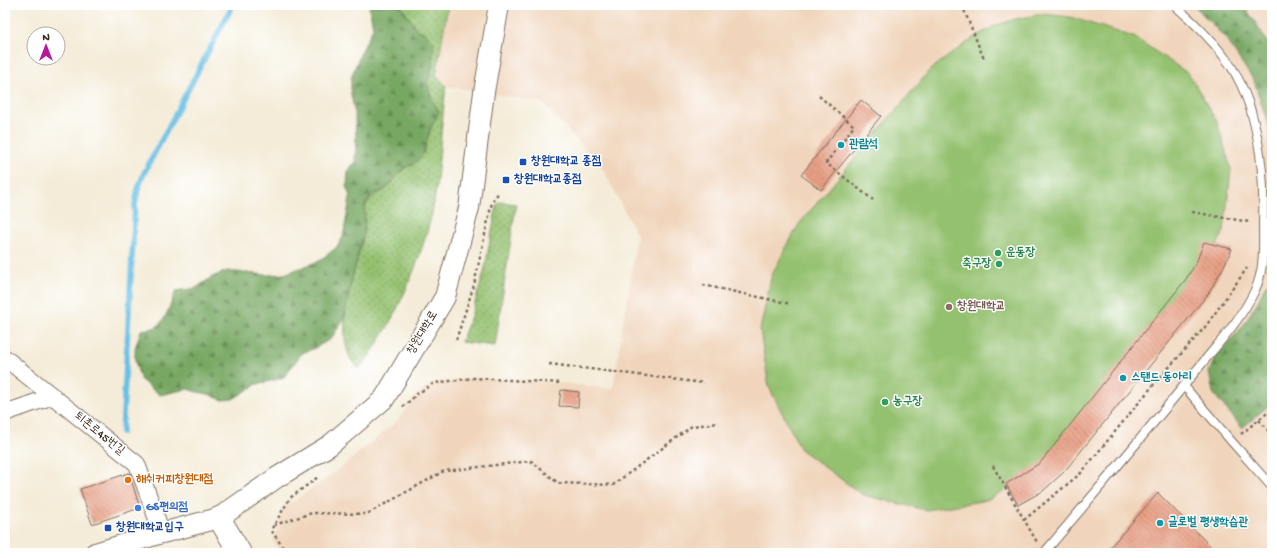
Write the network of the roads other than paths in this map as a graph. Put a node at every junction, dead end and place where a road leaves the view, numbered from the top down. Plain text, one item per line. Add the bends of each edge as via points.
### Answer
1 (499, 5) edge
2 (1174, 5) edge
3 (5, 358) edge
4 (1184, 386) junction
5 (53, 396) junction
6 (5, 413) edge
7 (1272, 487) edge
8 (219, 518) junction
9 (162, 533) junction
10 (1042, 550) edge
11 (95, 553) edge
12 (240, 553) edge

1 - 8 street, 창원대학로 via 484,92 470,208 445,297 384,399 330,445 276,478
2 - 4 lane via 1226,59 1245,93 1255,126 1264,198 1261,274 1255,290 1240,316
3 - 5 street, 퇴촌로45번길
4 - 7 lane
4 - 10 lane
5 - 6 street
5 - 9 street, 퇴촌로45번길 via 137,464
8 - 9 street, 창원대학로
8 - 12 main road
9 - 11 street, 창원대학로

